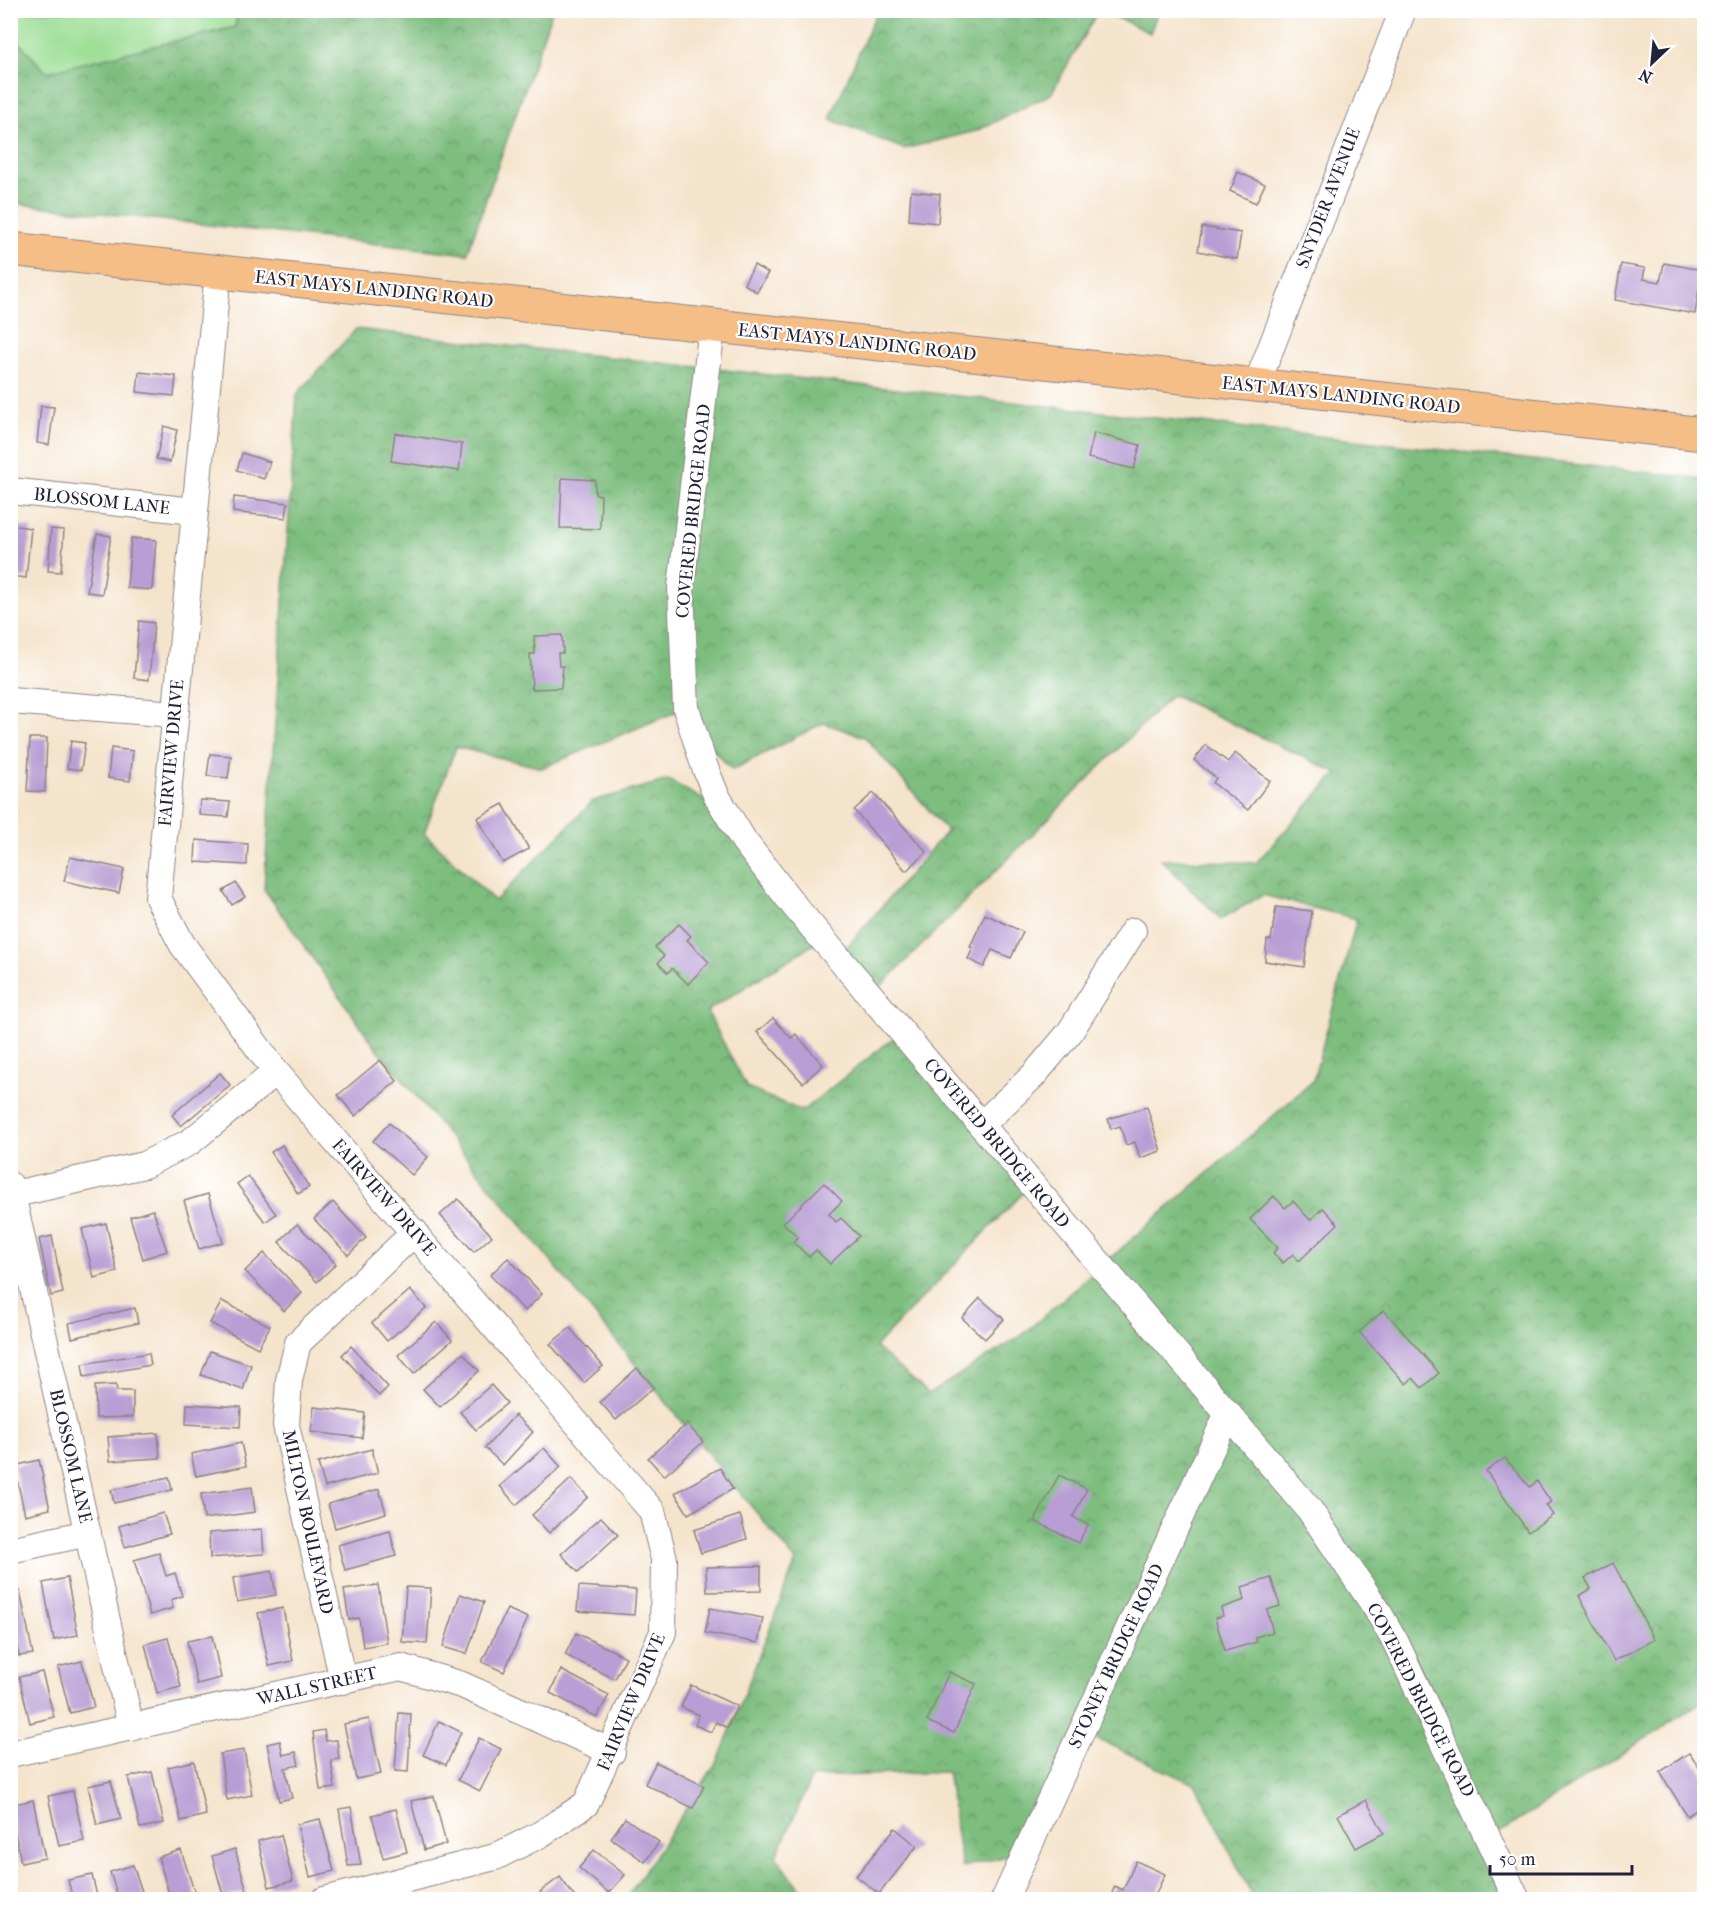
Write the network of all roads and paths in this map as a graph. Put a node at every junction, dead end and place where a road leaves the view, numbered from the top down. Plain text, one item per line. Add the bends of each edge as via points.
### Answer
1 (1403, 10) edge
2 (10, 249) edge
3 (218, 272) junction
4 (712, 327) junction
5 (1256, 386) junction
6 (1704, 434) edge
7 (10, 491) edge
8 (194, 511) junction
9 (10, 701) edge
10 (175, 714) junction
11 (1133, 931) dead end
12 (276, 1072) junction
13 (981, 1125) junction
14 (11, 1191) edge
15 (415, 1232) junction
16 (1228, 1413) junction
17 (88, 1533) junction
18 (10, 1550) edge
19 (343, 1681) junction
20 (131, 1728) junction
21 (612, 1752) junction
22 (10, 1754) edge
23 (324, 1899) edge
24 (1004, 1899) edge
25 (1517, 1899) edge

1 - 5 street, SNYDER AVENUE
2 - 3 main road, EAST MAYS LANDING ROAD
3 - 4 main road, EAST MAYS LANDING ROAD
3 - 8 street, FAIRVIEW DRIVE
4 - 5 main road, EAST MAYS LANDING ROAD
4 - 13 street, COVERED BRIDGE ROAD via 681,597 686,708 704,765 716,795 744,842
5 - 6 main road, EAST MAYS LANDING ROAD
7 - 8 street, BLOSSOM LANE
8 - 10 street, FAIRVIEW DRIVE
9 - 10 street
10 - 12 street, FAIRVIEW DRIVE via 158,898 182,945
11 - 13 street via 1070,1032 1033,1076
12 - 14 street via 190,1142 144,1165
12 - 15 street, FAIRVIEW DRIVE
13 - 16 street, COVERED BRIDGE ROAD
14 - 17 street, BLOSSOM LANE
15 - 19 street, MILTON BOULEVARD via 298,1343 289,1380 286,1425
15 - 21 street, FAIRVIEW DRIVE via 652,1511 664,1559 663,1632
16 - 24 street, STONEY BRIDGE ROAD
16 - 25 street, COVERED BRIDGE ROAD via 1309,1509 1376,1608
17 - 18 street
17 - 20 street, BLOSSOM LANE
19 - 20 street, WALL STREET
19 - 21 street, WALL STREET via 401,1667 462,1686
20 - 22 street, WALL STREET
21 - 23 street, FAIRVIEW DRIVE via 586,1804 541,1834 495,1857

